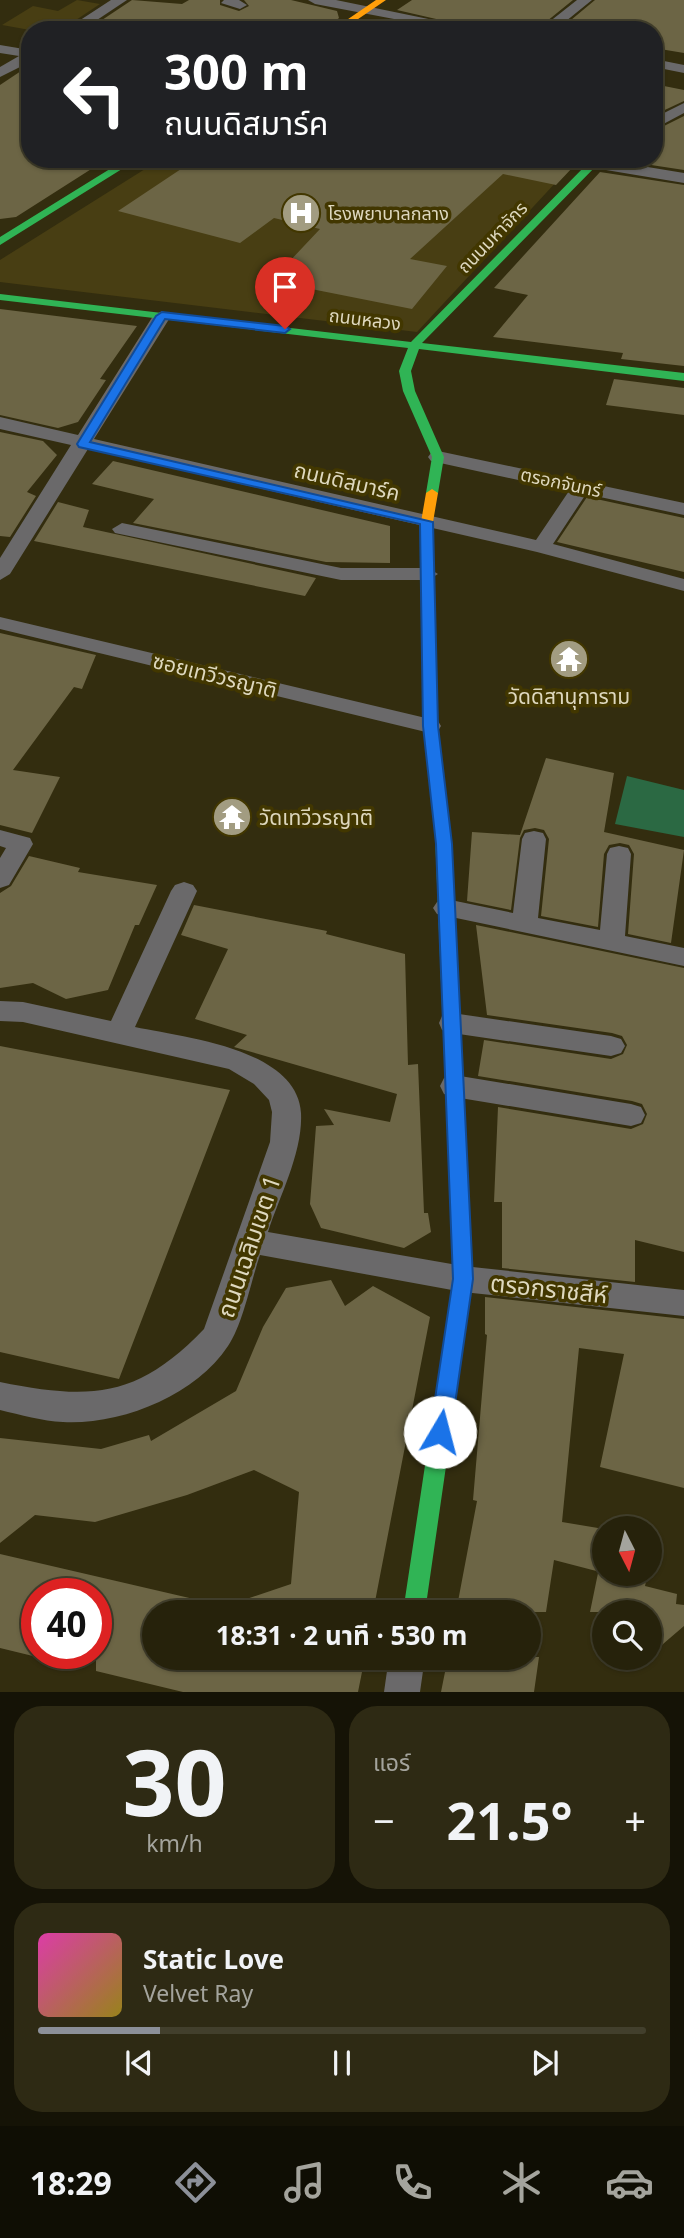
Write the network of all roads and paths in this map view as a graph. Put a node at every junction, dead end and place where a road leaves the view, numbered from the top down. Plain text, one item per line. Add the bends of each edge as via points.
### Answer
1 (120, 0) edge
2 (315, 0) edge
3 (382, 0) edge
4 (585, 0) edge
5 (367, 9) junction
6 (86, 21) edge
7 (349, 21) edge
8 (418, 21) edge
9 (558, 21) edge
10 (0, 49) edge
11 (21, 53) edge
12 (21, 60) edge
13 (663, 65) edge
14 (684, 69) edge
15 (0, 72) edge
16 (684, 107) edge
17 (663, 120) edge
18 (118, 168) edge
19 (588, 168) edge
20 (632, 168) edge
21 (684, 178) edge
22 (0, 229) edge
23 (17, 231) junction
24 (0, 242) edge
25 (0, 297) edge
26 (162, 316) junction
27 (415, 344) junction
28 (684, 377) edge
29 (0, 423) edge
30 (83, 444) junction
31 (438, 457) junction
32 (582, 486) junction
33 (684, 509) edge
34 (427, 522) junction
35 (122, 529) dead end
36 (541, 547) junction
37 (0, 574) edge
38 (428, 574) junction
39 (684, 585) edge
40 (0, 623) edge
41 (430, 726) junction
42 (534, 839) dead end
43 (10, 841) edge
44 (619, 854) dead end
45 (0, 879) edge
46 (184, 891) dead end
47 (446, 908) junction
48 (525, 923) junction
49 (612, 942) junction
50 (684, 957) edge
51 (0, 1011) edge
52 (452, 1023) junction
53 (119, 1032) junction
54 (611, 1046) dead end
55 (454, 1086) junction
56 (631, 1115) dead end
57 (250, 1241) junction
58 (463, 1279) junction
59 (684, 1303) edge
60 (0, 1396) edge
61 (416, 1600) edge
62 (405, 1670) edge
63 (402, 1692) edge

1 - 6 street
2 - 5 street
3 - 5 street
4 - 9 street
5 - 7 street
5 - 8 street
10 - 11 street
12 - 15 street
13 - 14 street
16 - 17 street
18 - 23 street
19 - 27 street, ถนนมหาจักร
20 - 21 street
22 - 23 street
23 - 24 street
25 - 26 street, ถนนหลวง
26 - 27 street, ถนนหลวง
26 - 30 street
27 - 28 street, ถนนหลวง
27 - 31 street via 405,371 409,391
29 - 30 street, ถนนดิสมาร์ค
30 - 34 street, ถนนดิสมาร์ค
30 - 37 street
31 - 32 street, ตรอกจันทร์
31 - 34 street
32 - 33 street, ตรอกจันทร์
32 - 36 street
34 - 36 street, ถนนดิสมาร์ค
34 - 38 street
35 - 38 street via 341,574
36 - 39 street, ถนนดิสมาร์ค
38 - 41 street
40 - 41 street, ซอยเทวีวรญาติ
41 - 47 street via 444,844
42 - 48 street
43 - 45 street
44 - 49 street
46 - 53 street
47 - 48 street
47 - 52 street
48 - 49 street
49 - 50 street
51 - 53 street, ถนนเฉลิมเขต 1
52 - 54 street
52 - 55 street
53 - 57 street, ถนนเฉลิมเขต 1 via 230,1058 273,1084 285,1108 284,1142
55 - 56 street
55 - 58 street
57 - 58 street, ตรอกราชสีห์
57 - 60 street, ถนนเฉลิมเขต 1 via 217,1337 195,1362 157,1388 112,1404 64,1408
58 - 59 street, ตรอกราชสีห์
58 - 61 street
62 - 63 street

